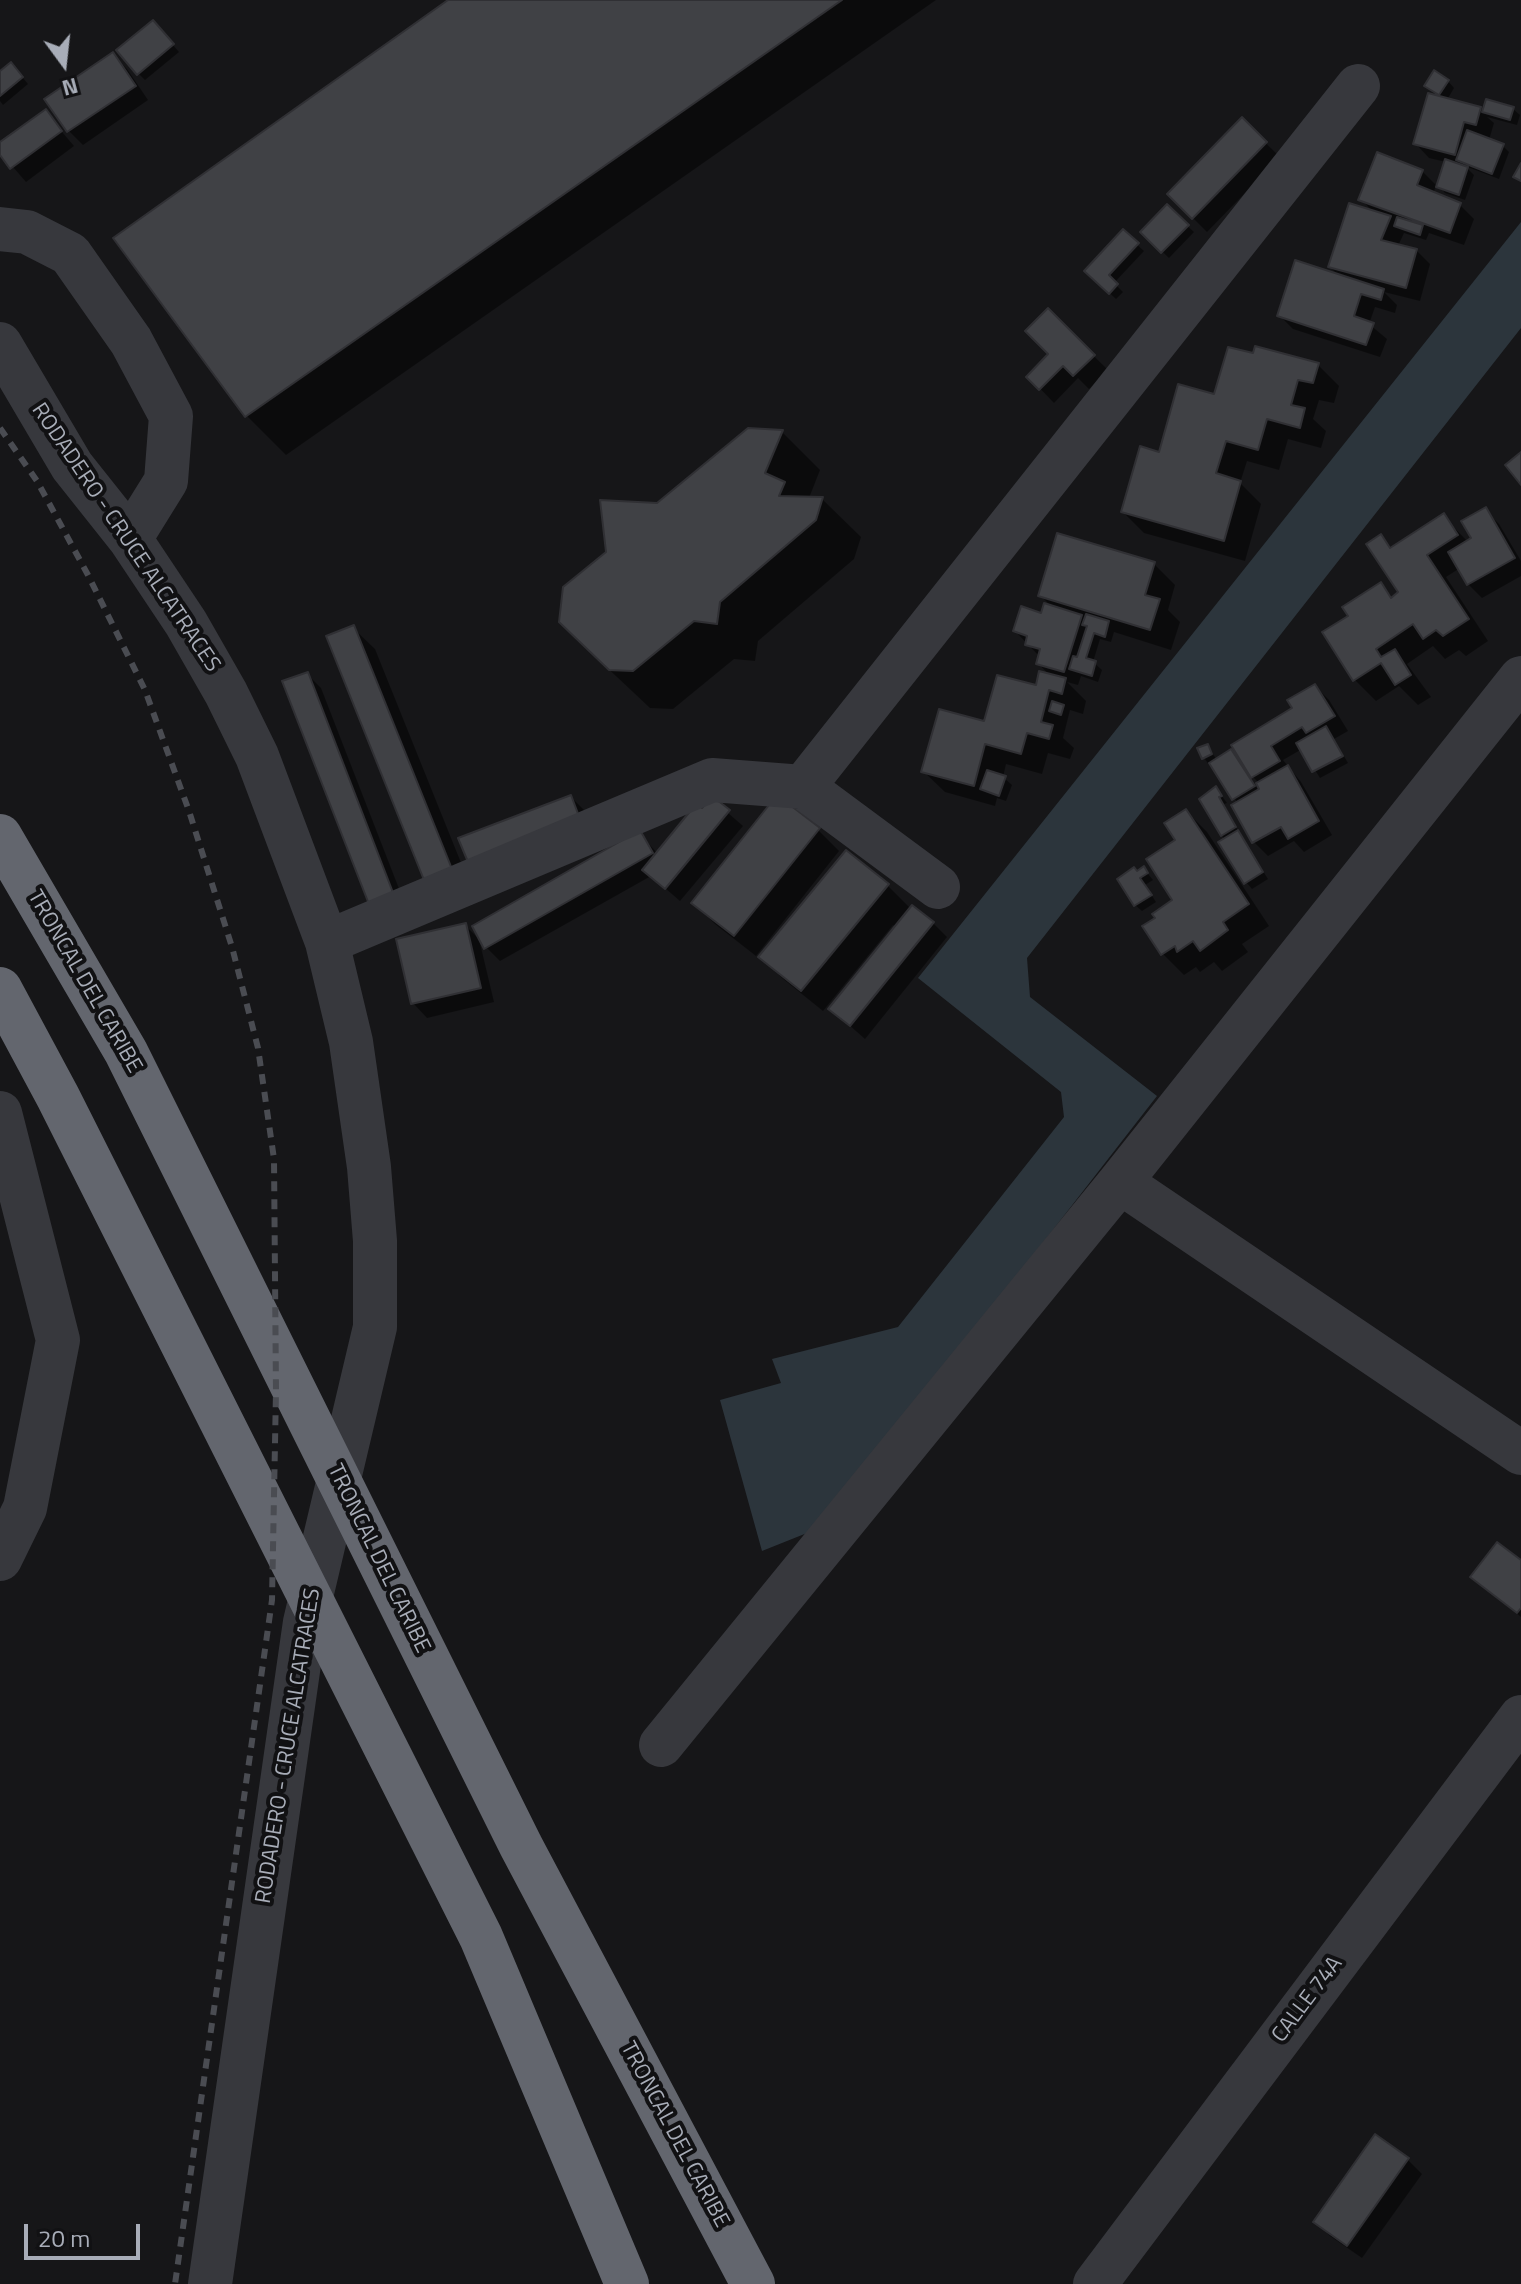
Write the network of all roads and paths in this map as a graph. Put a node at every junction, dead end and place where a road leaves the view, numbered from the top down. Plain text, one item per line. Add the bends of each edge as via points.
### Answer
1 (1358, 86) dead end
2 (0, 229) edge
3 (0, 344) edge
4 (130, 539) junction
5 (1521, 678) edge
6 (803, 787) junction
7 (0, 836) edge
8 (938, 887) dead end
9 (327, 942) junction
10 (0, 989) edge
11 (0, 1113) edge
12 (1120, 1182) junction
13 (1521, 1453) edge
14 (0, 1559) edge
15 (1521, 1717) edge
16 (661, 1745) dead end
17 (210, 2284) edge
18 (627, 2284) edge
19 (753, 2284) edge
20 (1095, 2284) edge

1 - 6 street
2 - 4 street via 27,232 70,254 131,341 171,416 166,481
3 - 4 street, RODADERO - CRUCE ALCATRACES via 72,466
4 - 9 street, RODADERO - CRUCE ALCATRACES via 186,623 257,756
5 - 12 street
6 - 8 street
6 - 9 street via 712,780
7 - 19 highway, TRONCAL DEL CARIBE via 126,1052 521,1846
9 - 17 street, RODADERO - CRUCE ALCATRACES via 351,1042 369,1167 375,1327 305,1622
10 - 18 highway via 481,1937
11 - 14 street via 58,1340 25,1508
12 - 13 street
12 - 16 street
15 - 20 street, CALLE 74A

